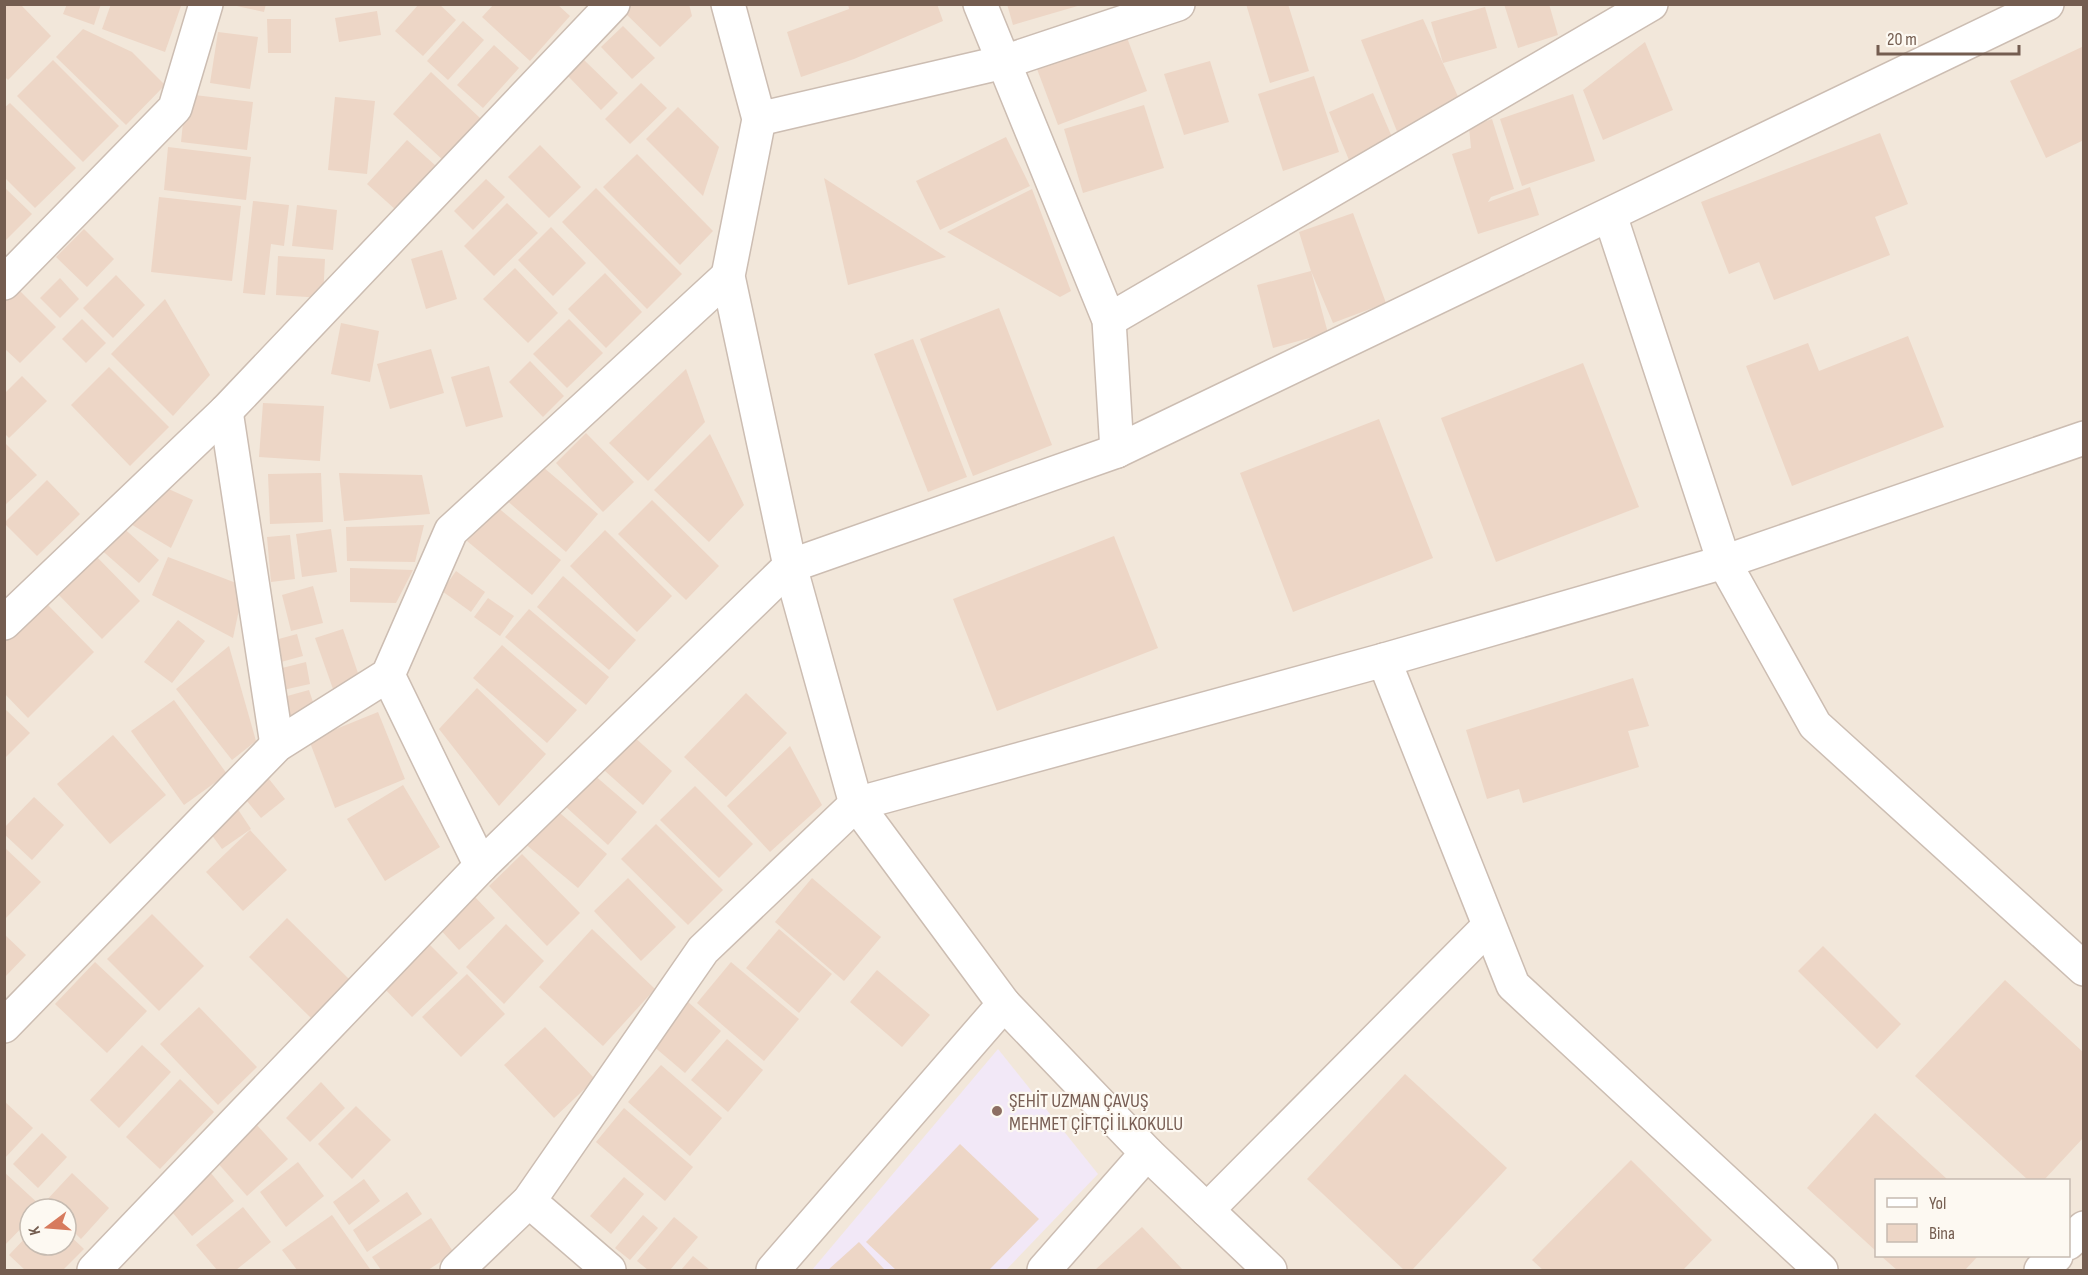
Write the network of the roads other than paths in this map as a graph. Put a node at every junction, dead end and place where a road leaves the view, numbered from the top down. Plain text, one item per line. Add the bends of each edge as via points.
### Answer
1 (206, 4) edge
2 (613, 4) edge
3 (728, 4) edge
4 (980, 4) edge
5 (1178, 4) edge
6 (1651, 4) edge
7 (2047, 4) edge
8 (1004, 62) junction
9 (759, 119) junction
10 (1610, 215) junction
11 (728, 276) junction
12 (4, 283) edge
13 (1109, 320) junction
14 (226, 411) junction
15 (2084, 438) edge
16 (1117, 451) junction
17 (1724, 562) junction
18 (790, 567) junction
19 (4, 623) edge
20 (1384, 660) junction
21 (388, 675) junction
22 (277, 745) junction
23 (856, 804) junction
24 (482, 866) junction
25 (1490, 926) junction
26 (2084, 969) edge
27 (1004, 1004) junction
28 (4, 1026) edge
29 (1147, 1154) junction
30 (529, 1201) junction
31 (1207, 1210) junction
32 (2084, 1228) edge
33 (2070, 1241) edge
34 (2055, 1257) edge
35 (94, 1270) edge
36 (457, 1270) edge
37 (609, 1270) edge
38 (773, 1270) edge
39 (1044, 1270) edge
40 (1270, 1270) edge
41 (1821, 1270) edge
42 (2041, 1270) edge

1 - 12 street via 176,108
2 - 14 street
3 - 9 street
4 - 8 street
5 - 8 street
6 - 13 street
7 - 10 street
8 - 9 street
8 - 13 street
9 - 11 street
10 - 16 street
10 - 17 street
11 - 18 street
11 - 21 street via 451,531
13 - 16 street
14 - 19 street
14 - 22 street
15 - 17 street
16 - 18 street
17 - 20 street
17 - 26 street via 1815,725
18 - 23 street
18 - 24 street
20 - 23 street
20 - 25 street
21 - 22 street
21 - 24 street
22 - 28 street
23 - 27 street
23 - 30 street via 704,950
24 - 35 street
25 - 31 street
25 - 41 street via 1513,985
27 - 29 street
27 - 38 street
29 - 31 street
29 - 39 street
30 - 36 street
30 - 37 street
31 - 40 street
32 - 33 street
34 - 42 street

